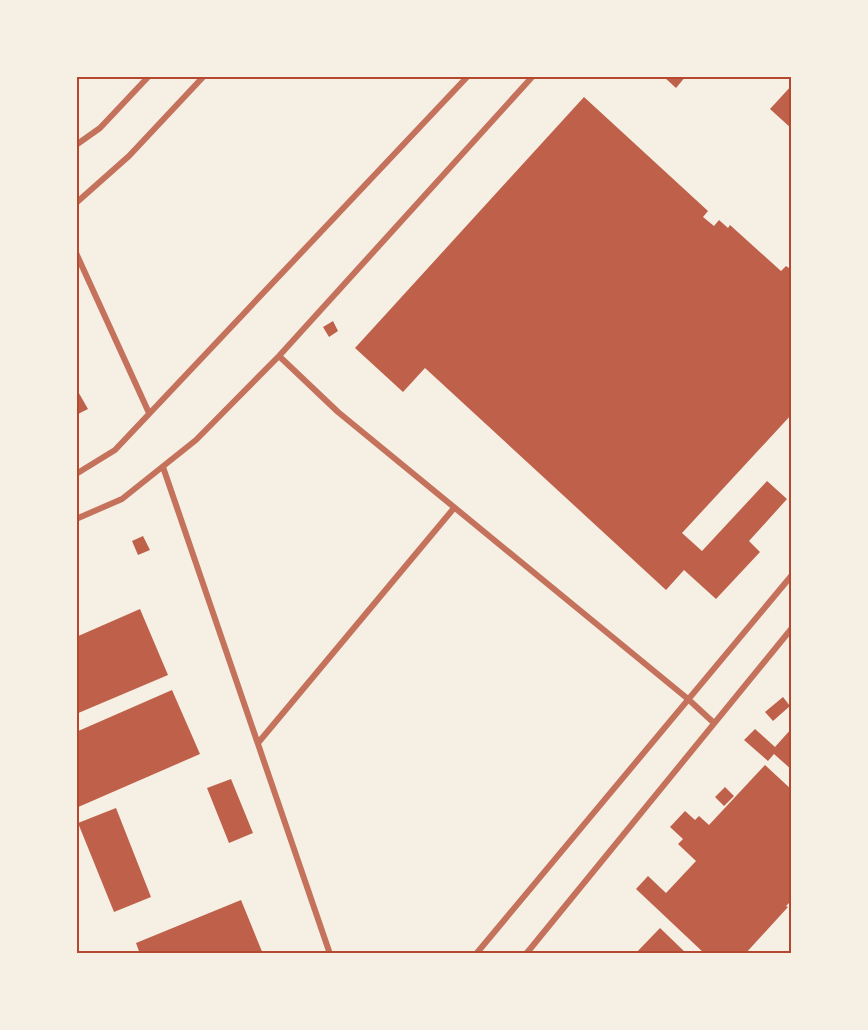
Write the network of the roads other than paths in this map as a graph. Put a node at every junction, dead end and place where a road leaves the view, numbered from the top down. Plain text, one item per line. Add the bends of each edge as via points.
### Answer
1 (149, 76) edge
2 (204, 76) edge
3 (468, 76) edge
4 (533, 76) edge
5 (76, 145) edge
6 (76, 203) edge
7 (76, 253) edge
8 (279, 356) junction
9 (149, 413) junction
10 (163, 466) junction
11 (76, 474) edge
12 (454, 508) junction
13 (76, 519) edge
14 (792, 575) edge
15 (792, 628) edge
16 (688, 699) junction
17 (714, 723) junction
18 (258, 743) junction
19 (330, 954) edge
20 (476, 954) edge
21 (525, 954) edge

1 - 5 street via 100,128
2 - 6 street via 129,156
3 - 9 street
4 - 8 street
7 - 9 street
8 - 10 street via 196,440
8 - 12 street via 338,412
9 - 11 street via 114,450
10 - 13 street via 122,499
10 - 18 street
12 - 16 street
12 - 18 street
14 - 16 street
15 - 17 street
16 - 17 street
16 - 20 street
17 - 21 street
18 - 19 street

